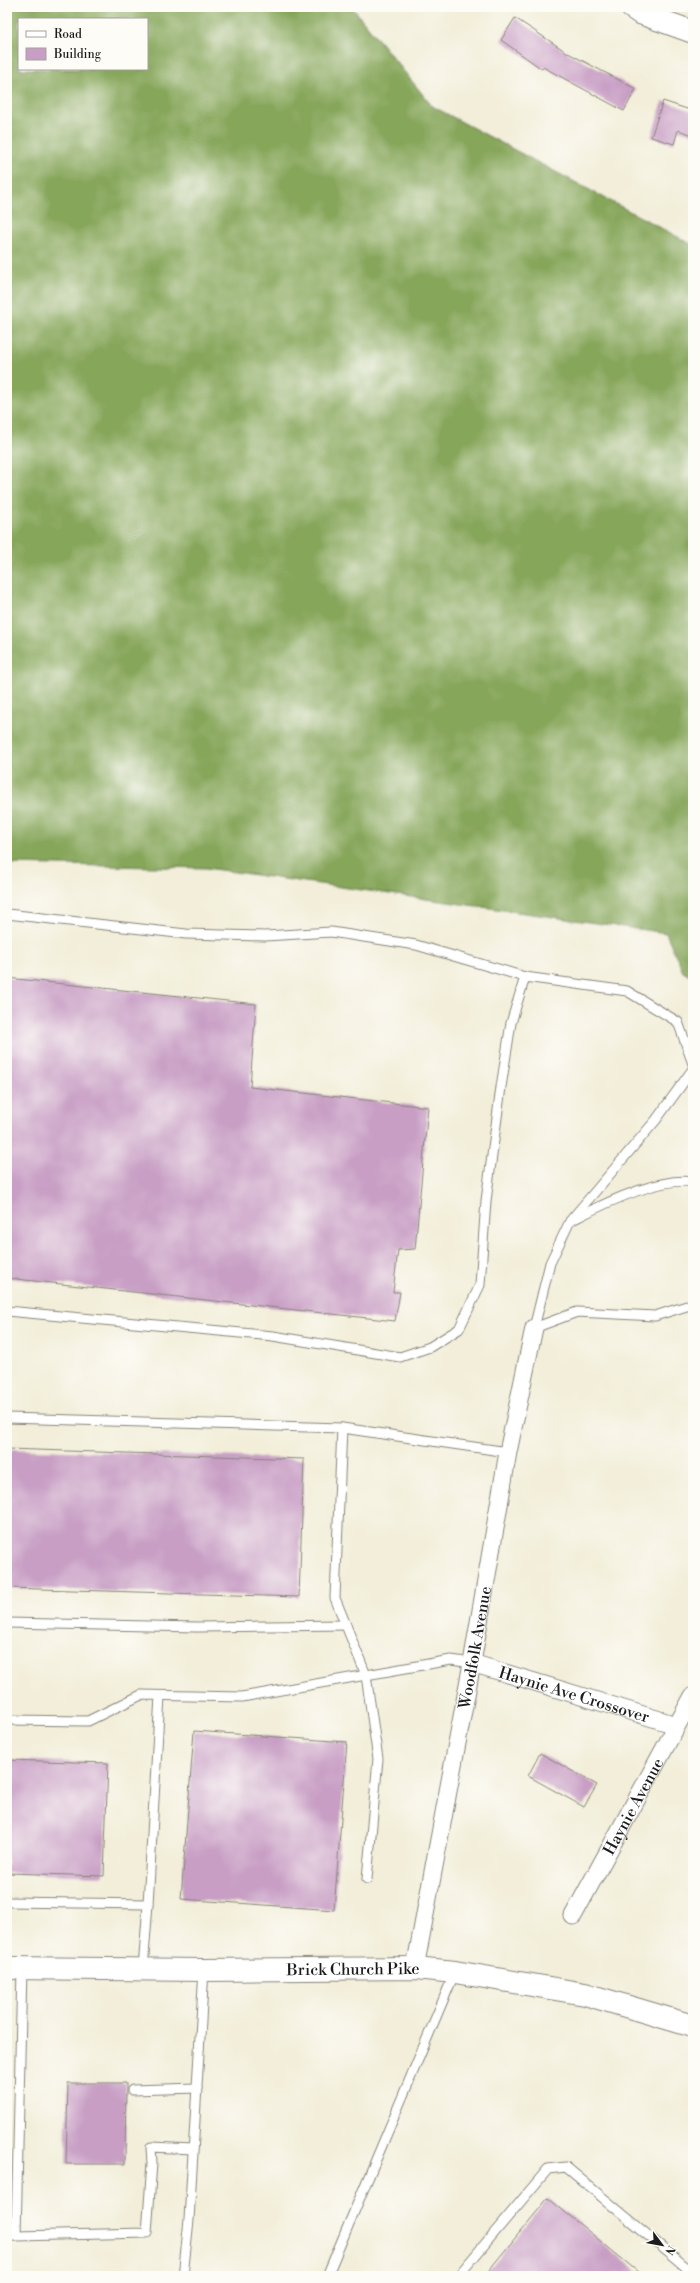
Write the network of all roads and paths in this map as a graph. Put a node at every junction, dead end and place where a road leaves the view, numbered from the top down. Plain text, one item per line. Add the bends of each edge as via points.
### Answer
1 (632, 7) edge
2 (693, 32) edge
3 (7, 914) edge
4 (526, 977) junction
5 (693, 1064) edge
6 (693, 1069) edge
7 (693, 1182) edge
8 (570, 1222) junction
9 (693, 1304) edge
10 (7, 1311) edge
11 (534, 1328) junction
12 (7, 1418) edge
13 (342, 1428) junction
14 (508, 1452) junction
15 (7, 1623) edge
16 (346, 1625) junction
17 (472, 1663) junction
18 (366, 1675) junction
19 (160, 1696) junction
20 (693, 1696) edge
21 (7, 1720) edge
22 (676, 1725) junction
23 (366, 1879) dead end
24 (7, 1902) edge
25 (148, 1904) junction
26 (573, 1916) dead end
27 (14, 1968) edge
28 (415, 1968) junction
29 (143, 1970) junction
30 (204, 1970) junction
31 (455, 1972) junction
32 (693, 2026) edge
33 (197, 2088) junction
34 (132, 2090) dead end
35 (193, 2149) junction
36 (11, 2236) edge
37 (693, 2273) edge
38 (183, 2276) edge
39 (327, 2276) edge
40 (458, 2276) edge

1 - 2 main road via 640,13
3 - 4 lane via 186,934 265,936 331,932 416,945
4 - 5 lane via 627,991 678,1022
4 - 10 lane via 511,1023 501,1087 486,1201 480,1285 460,1329 430,1346 400,1357 273,1336
6 - 8 lane via 656,1120
7 - 8 lane via 682,1180 607,1202
8 - 11 lane via 550,1263
9 - 11 lane via 655,1316 577,1312
11 - 14 street, Woodfolk Avenue
12 - 13 lane
13 - 14 lane
13 - 16 lane via 335,1598
14 - 17 street, Woodfolk Avenue
15 - 16 lane via 197,1627
16 - 18 lane
17 - 18 lane via 451,1660
17 - 22 street, Haynie Ave Crossover
17 - 28 street, Woodfolk Avenue
18 - 19 lane via 242,1697
18 - 23 lane via 378,1759
19 - 21 lane via 141,1696 88,1721
19 - 25 lane
20 - 22 street, Haynie Avenue
22 - 26 street, Haynie Avenue
24 - 25 lane
25 - 29 lane
27 - 29 main road, Brick Church Pike
27 - 36 lane
28 - 30 main road, Brick Church Pike
28 - 31 main road, Brick Church Pike
29 - 30 main road, Brick Church Pike
30 - 33 lane
31 - 32 main road, Brick Church Pike via 585,1994
31 - 39 lane
33 - 34 lane
33 - 35 lane
35 - 36 lane via 151,2147 146,2233
35 - 38 lane
37 - 40 lane via 566,2167 548,2170

